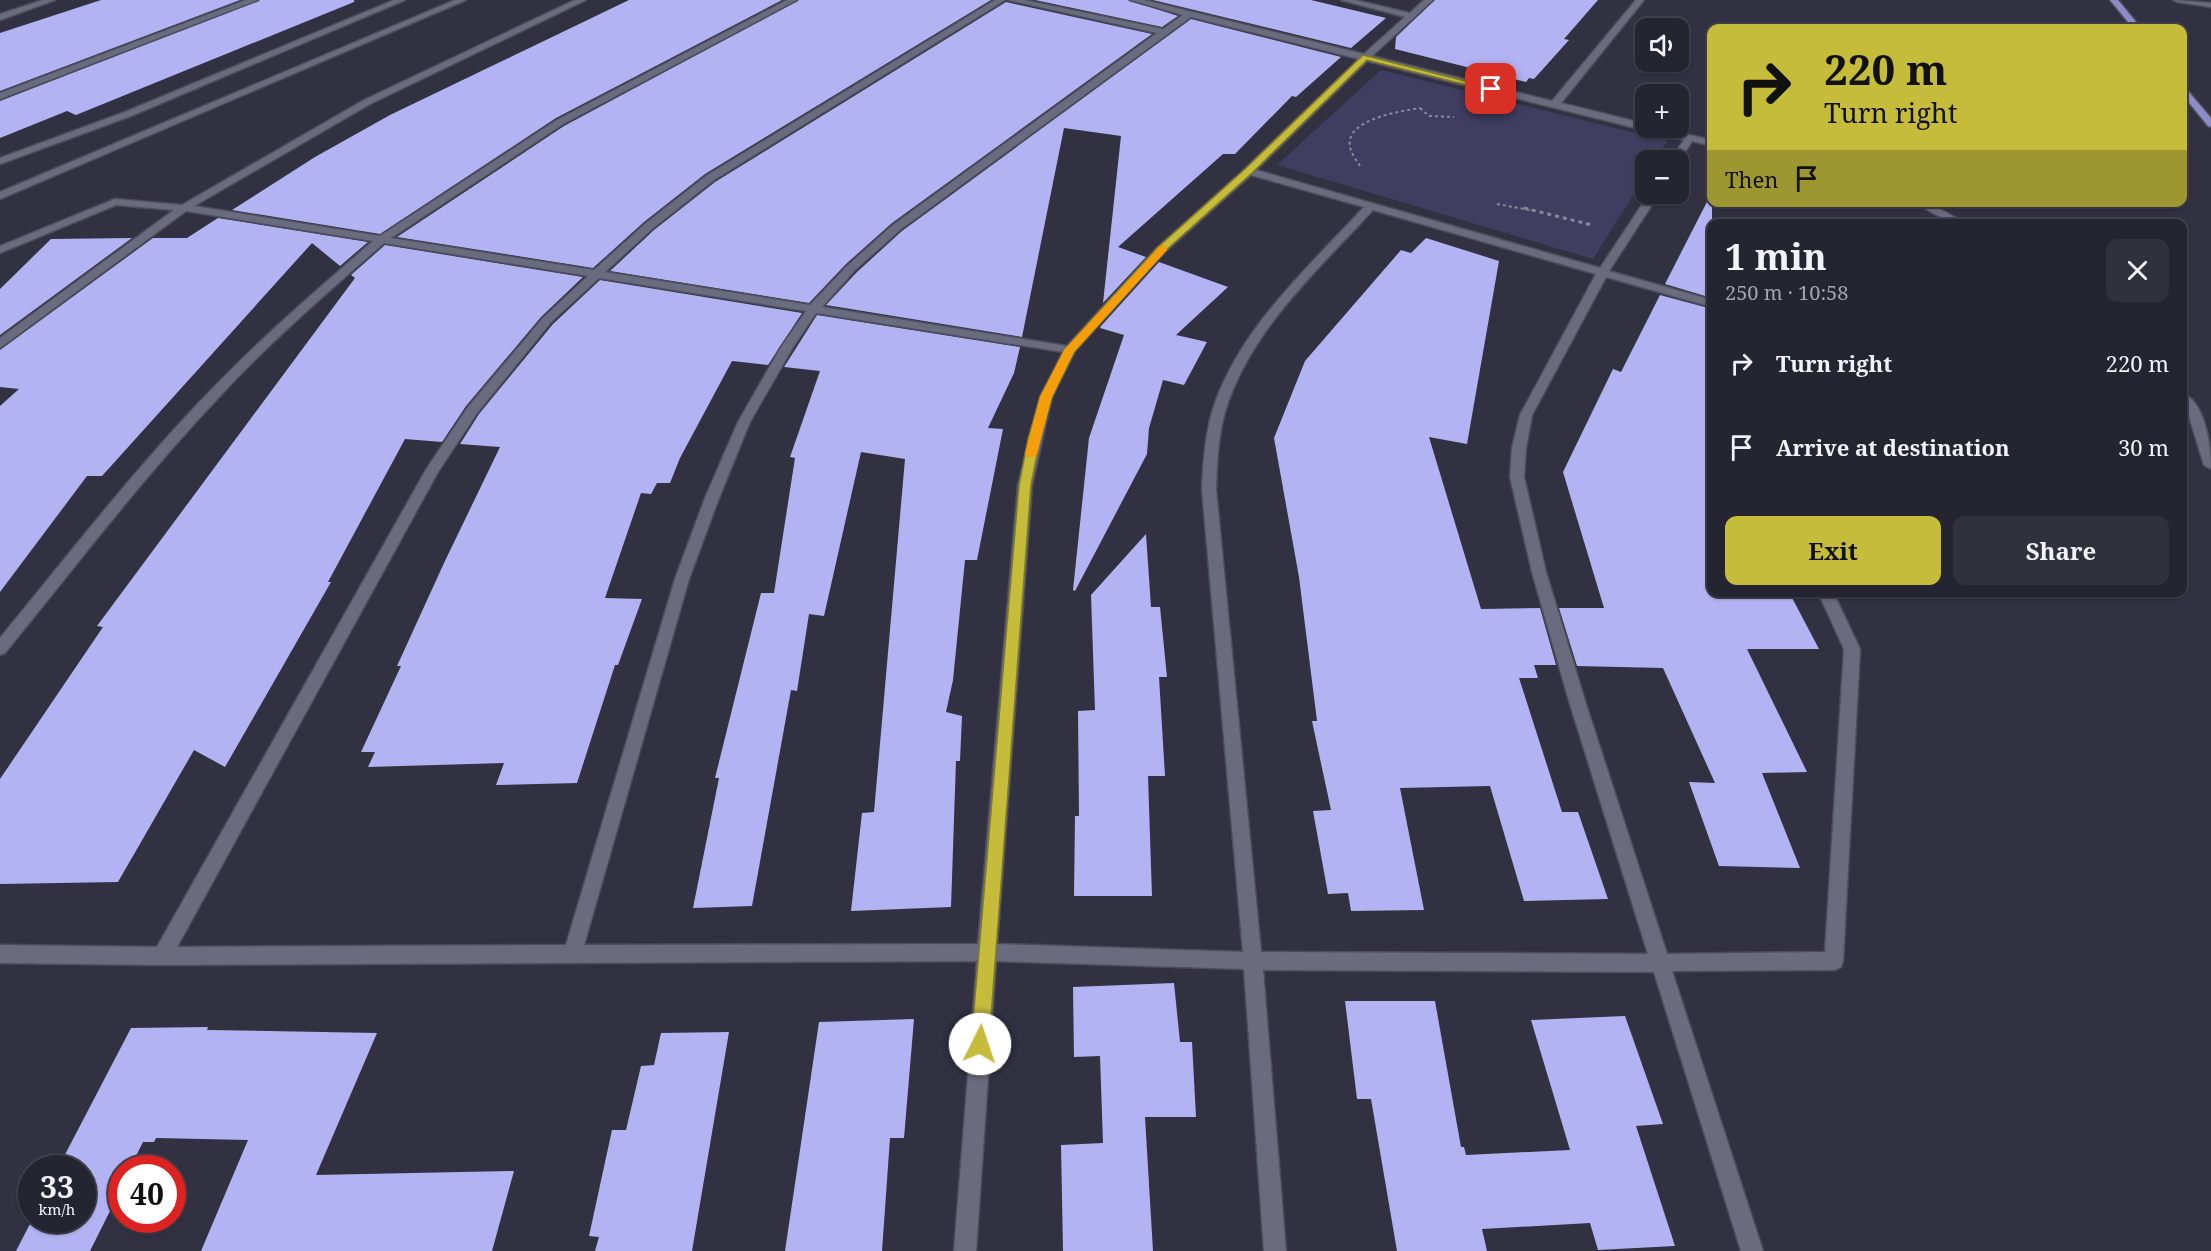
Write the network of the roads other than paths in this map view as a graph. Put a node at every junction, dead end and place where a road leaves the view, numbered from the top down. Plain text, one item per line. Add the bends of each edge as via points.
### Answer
1 (51, 0) edge
2 (254, 0) edge
3 (401, 0) edge
4 (462, 0) edge
5 (582, 0) edge
6 (793, 0) edge
7 (1000, 0) edge
8 (1012, 0) edge
9 (1134, 0) edge
10 (1345, 0) edge
11 (1429, 0) edge
12 (1640, 0) edge
13 (2114, 0) edge
14 (2177, 0) edge
15 (2211, 5) edge
16 (1189, 14) junction
17 (1412, 16) junction
18 (0, 18) edge
19 (2134, 24) edge
20 (1165, 32) junction
21 (1366, 57) junction
22 (2187, 93) edge
23 (0, 96) edge
24 (1554, 105) junction
25 (1635, 124) edge
26 (2211, 124) edge
27 (1690, 138) joint
28 (1707, 142) edge
29 (1682, 150) edge
30 (0, 161) edge
31 (1248, 171) junction
32 (0, 196) edge
33 (1647, 204) edge
34 (1372, 205) junction
35 (1929, 207) edge
36 (184, 208) junction
37 (1933, 209) junction
38 (1929, 219) edge
39 (1952, 219) edge
40 (381, 240) junction
41 (0, 250) edge
42 (1603, 272) junction
43 (595, 274) junction
44 (1707, 303) edge
45 (814, 308) junction
46 (0, 344) edge
47 (1070, 350) junction
48 (2187, 403) edge
49 (2211, 465) edge
50 (1827, 597) edge
51 (0, 649) edge
52 (987, 952) junction
53 (0, 954) edge
54 (572, 955) junction
55 (162, 956) junction
56 (1253, 961) junction
57 (1658, 963) junction
58 (966, 1251) edge
59 (1275, 1251) edge
60 (1752, 1251) edge

1 - 18 street
2 - 23 street
3 - 30 street via 128,114
4 - 32 street
5 - 36 street via 367,102
6 - 40 street via 560,122
7 - 43 street via 710,178
8 - 20 street
9 - 16 street
10 - 17 street
11 - 17 street
12 - 24 street
13 - 19 main road
14 - 15 street
16 - 20 street
16 - 21 street
17 - 21 street
20 - 45 street via 897,227
21 - 24 street
21 - 31 street
22 - 26 main road
24 - 25 street
27 - 28 street
27 - 29 street
31 - 34 street
31 - 47 street via 1161,250
33 - 42 street
34 - 42 street
34 - 56 street via 1254,338 1222,403 1211,451 1209,489
35 - 37 street
36 - 40 street
36 - 41 street via 115,202
36 - 46 street
37 - 38 street
37 - 39 street
40 - 43 street
40 - 51 street via 284,324 216,392 153,462
42 - 44 street
42 - 57 street via 1526,415 1517,477 1539,572
43 - 45 street
43 - 55 street via 509,363 432,471
45 - 47 street
45 - 54 street via 744,422 712,498 682,579
47 - 52 street via 1046,397 1025,485
48 - 49 street via 2194,412
50 - 57 street via 1852,649 1834,960
52 - 54 street
52 - 56 street
52 - 58 street
53 - 55 street
54 - 55 street
56 - 57 street
56 - 59 street
57 - 60 street

